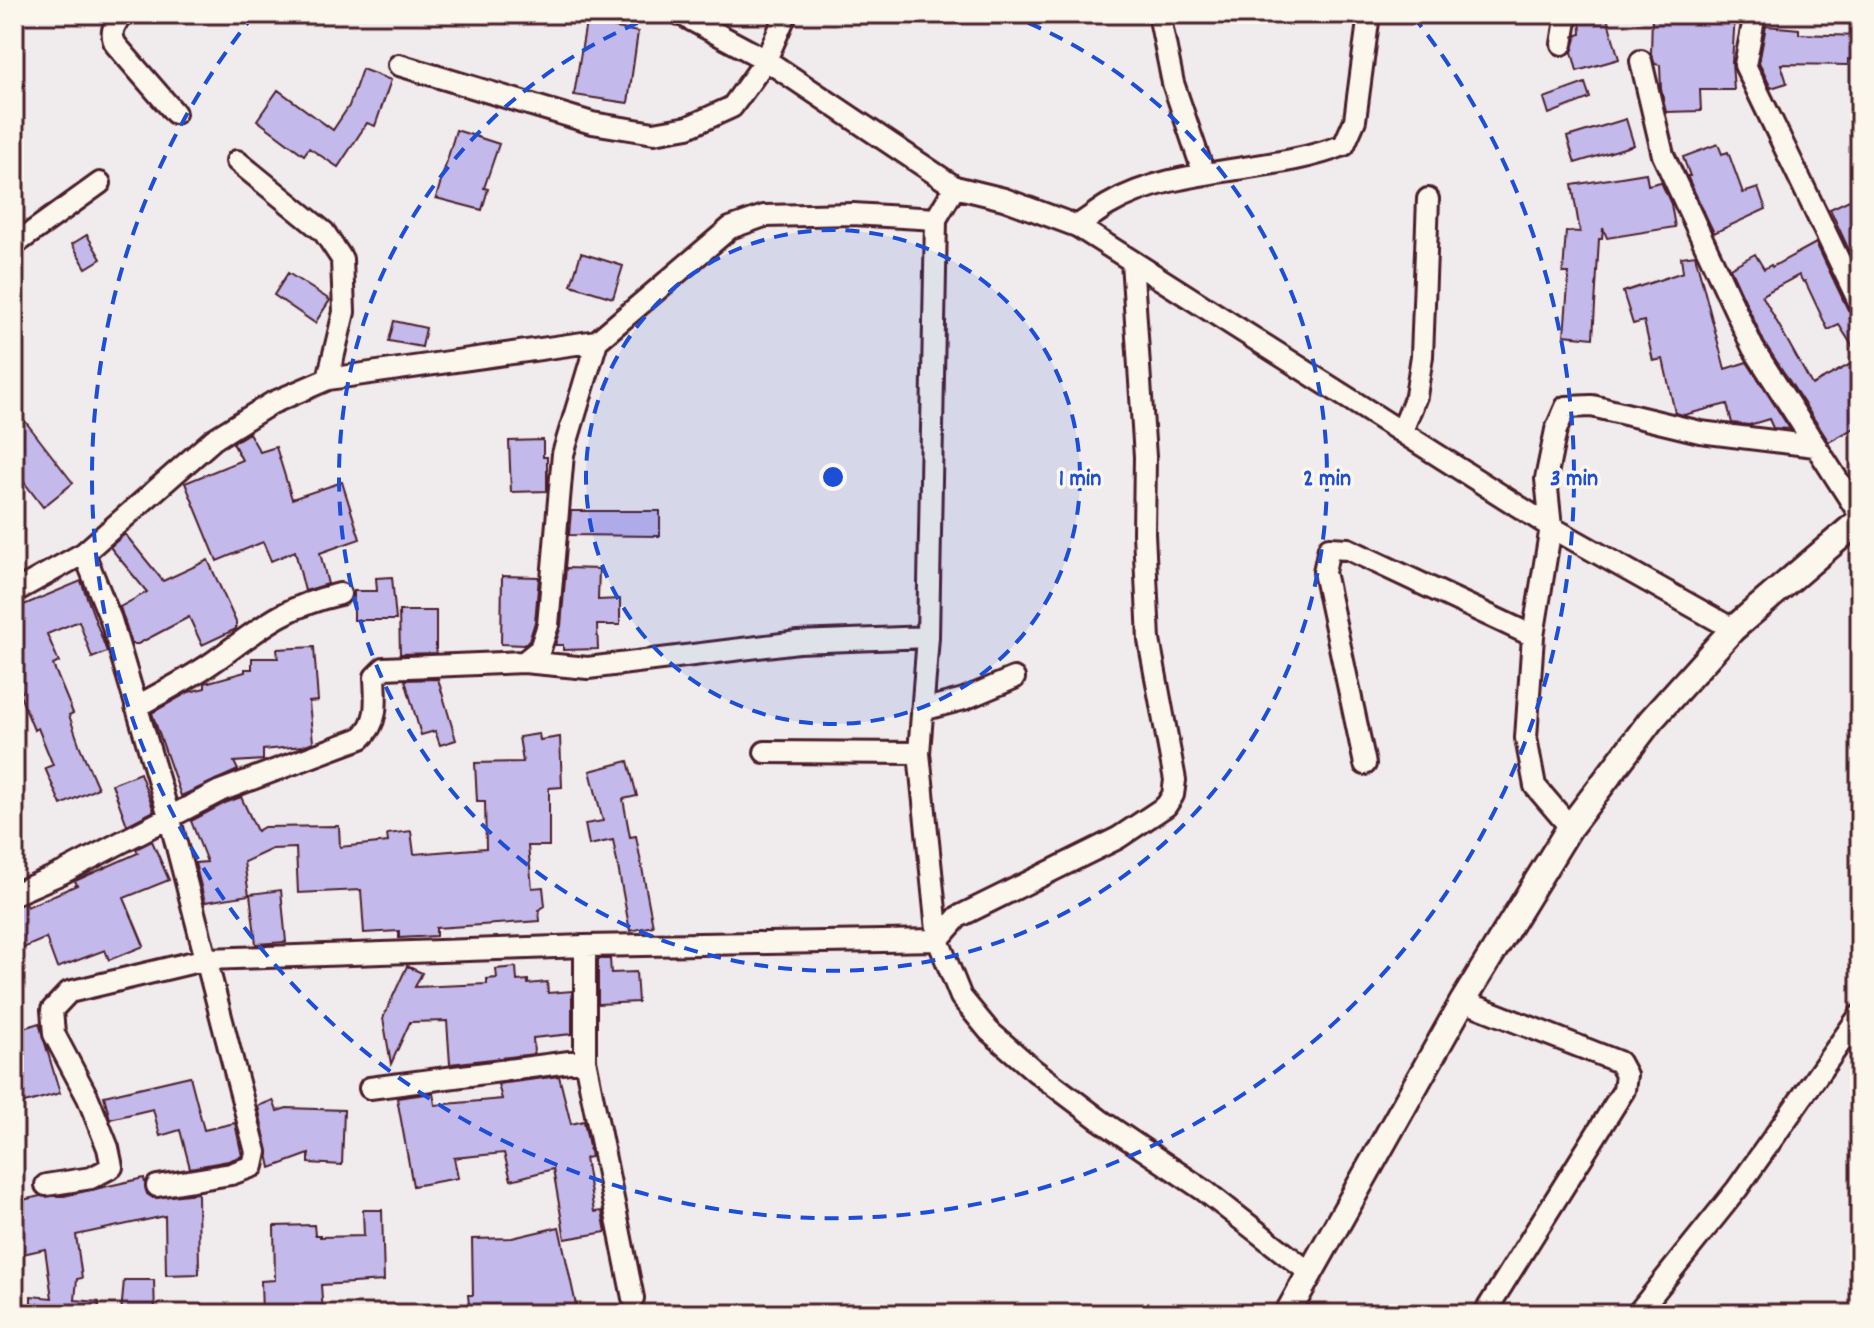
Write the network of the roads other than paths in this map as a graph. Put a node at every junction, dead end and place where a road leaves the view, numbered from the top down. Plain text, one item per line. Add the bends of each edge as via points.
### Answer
1 (122, 14) edge
2 (680, 14) edge
3 (786, 14) edge
4 (1159, 14) edge
5 (1369, 14) edge
6 (1567, 14) edge
7 (1755, 14) edge
8 (1562, 44) dead end
9 (766, 60) junction
10 (1641, 61) dead end
11 (399, 65) dead end
12 (175, 113) dead end
13 (237, 161) dead end
14 (1204, 174) junction
15 (100, 183) dead end
16 (955, 187) junction
17 (1428, 199) dead end
18 (936, 219) junction
19 (1077, 226) junction
20 (14, 245) edge
21 (1132, 261) junction
22 (1860, 304) edge
23 (597, 341) junction
24 (328, 379) junction
25 (1402, 431) junction
26 (1815, 446) junction
27 (1860, 518) edge
28 (1551, 527) junction
29 (84, 553) junction
30 (14, 592) edge
31 (340, 594) dead end
32 (1733, 629) junction
33 (1533, 636) junction
34 (928, 637) junction
35 (524, 662) junction
36 (1014, 678) dead end
37 (136, 707) junction
38 (922, 710) junction
39 (765, 752) dead end
40 (919, 753) junction
41 (1365, 764) dead end
42 (169, 816) junction
43 (1570, 827) junction
44 (14, 894) edge
45 (938, 940) junction
46 (585, 946) junction
47 (207, 959) junction
48 (1463, 1001) junction
49 (1860, 1015) edge
50 (1852, 1041) edge
51 (585, 1060) junction
52 (370, 1088) dead end
53 (46, 1185) dead end
54 (157, 1186) dead end
55 (1310, 1273) junction
56 (633, 1298) dead end
57 (1287, 1314) edge
58 (1484, 1314) edge
59 (1637, 1314) edge

1 - 12 street via 111,37
2 - 9 street
3 - 9 street
4 - 14 street via 1173,83
5 - 14 street via 1355,120 1344,145 1317,156
6 - 8 street
7 - 22 street via 1745,65
9 - 11 street via 732,107 688,127 654,133 592,123
9 - 16 street
10 - 26 street via 1663,155 1753,348
13 - 24 street via 324,232 342,259 344,312
14 - 19 street via 1110,203
15 - 20 street
16 - 18 street
16 - 19 street
17 - 25 street via 1422,356 1416,396
18 - 23 street via 764,216 730,228
18 - 34 street
19 - 21 street
21 - 25 street
21 - 45 street via 1145,457 1149,640 1175,780 1173,795 1166,806 1118,838 958,917
23 - 24 street
23 - 35 street via 563,454 548,625 540,649
24 - 29 street via 272,403 214,439
25 - 28 street
26 - 27 street
26 - 28 street via 1700,432 1592,406 1566,407 1546,479
27 - 32 street
28 - 32 street
28 - 33 street
29 - 30 street
29 - 37 street via 111,620
31 - 37 street via 306,601 258,627 214,662
32 - 43 street via 1651,720
33 - 41 street via 1348,549 1329,548 1324,572
33 - 43 street via 1526,738 1535,786
34 - 35 street via 798,642 588,668
34 - 38 street
35 - 42 street via 384,668 375,677 373,727 361,738
36 - 38 street
37 - 42 street
38 - 40 street
39 - 40 street
40 - 45 street
42 - 44 street
42 - 47 street
43 - 48 street
45 - 46 street
45 - 55 street via 961,997 989,1031 1035,1071
46 - 47 street
46 - 51 street
47 - 53 street via 69,992 52,1010 54,1034 88,1098 112,1167 91,1178
47 - 54 street via 256,1152 253,1166
48 - 55 street
48 - 58 street via 1619,1062 1626,1075 1624,1090
49 - 50 street
50 - 59 street
51 - 52 street
51 - 56 street
55 - 57 street

